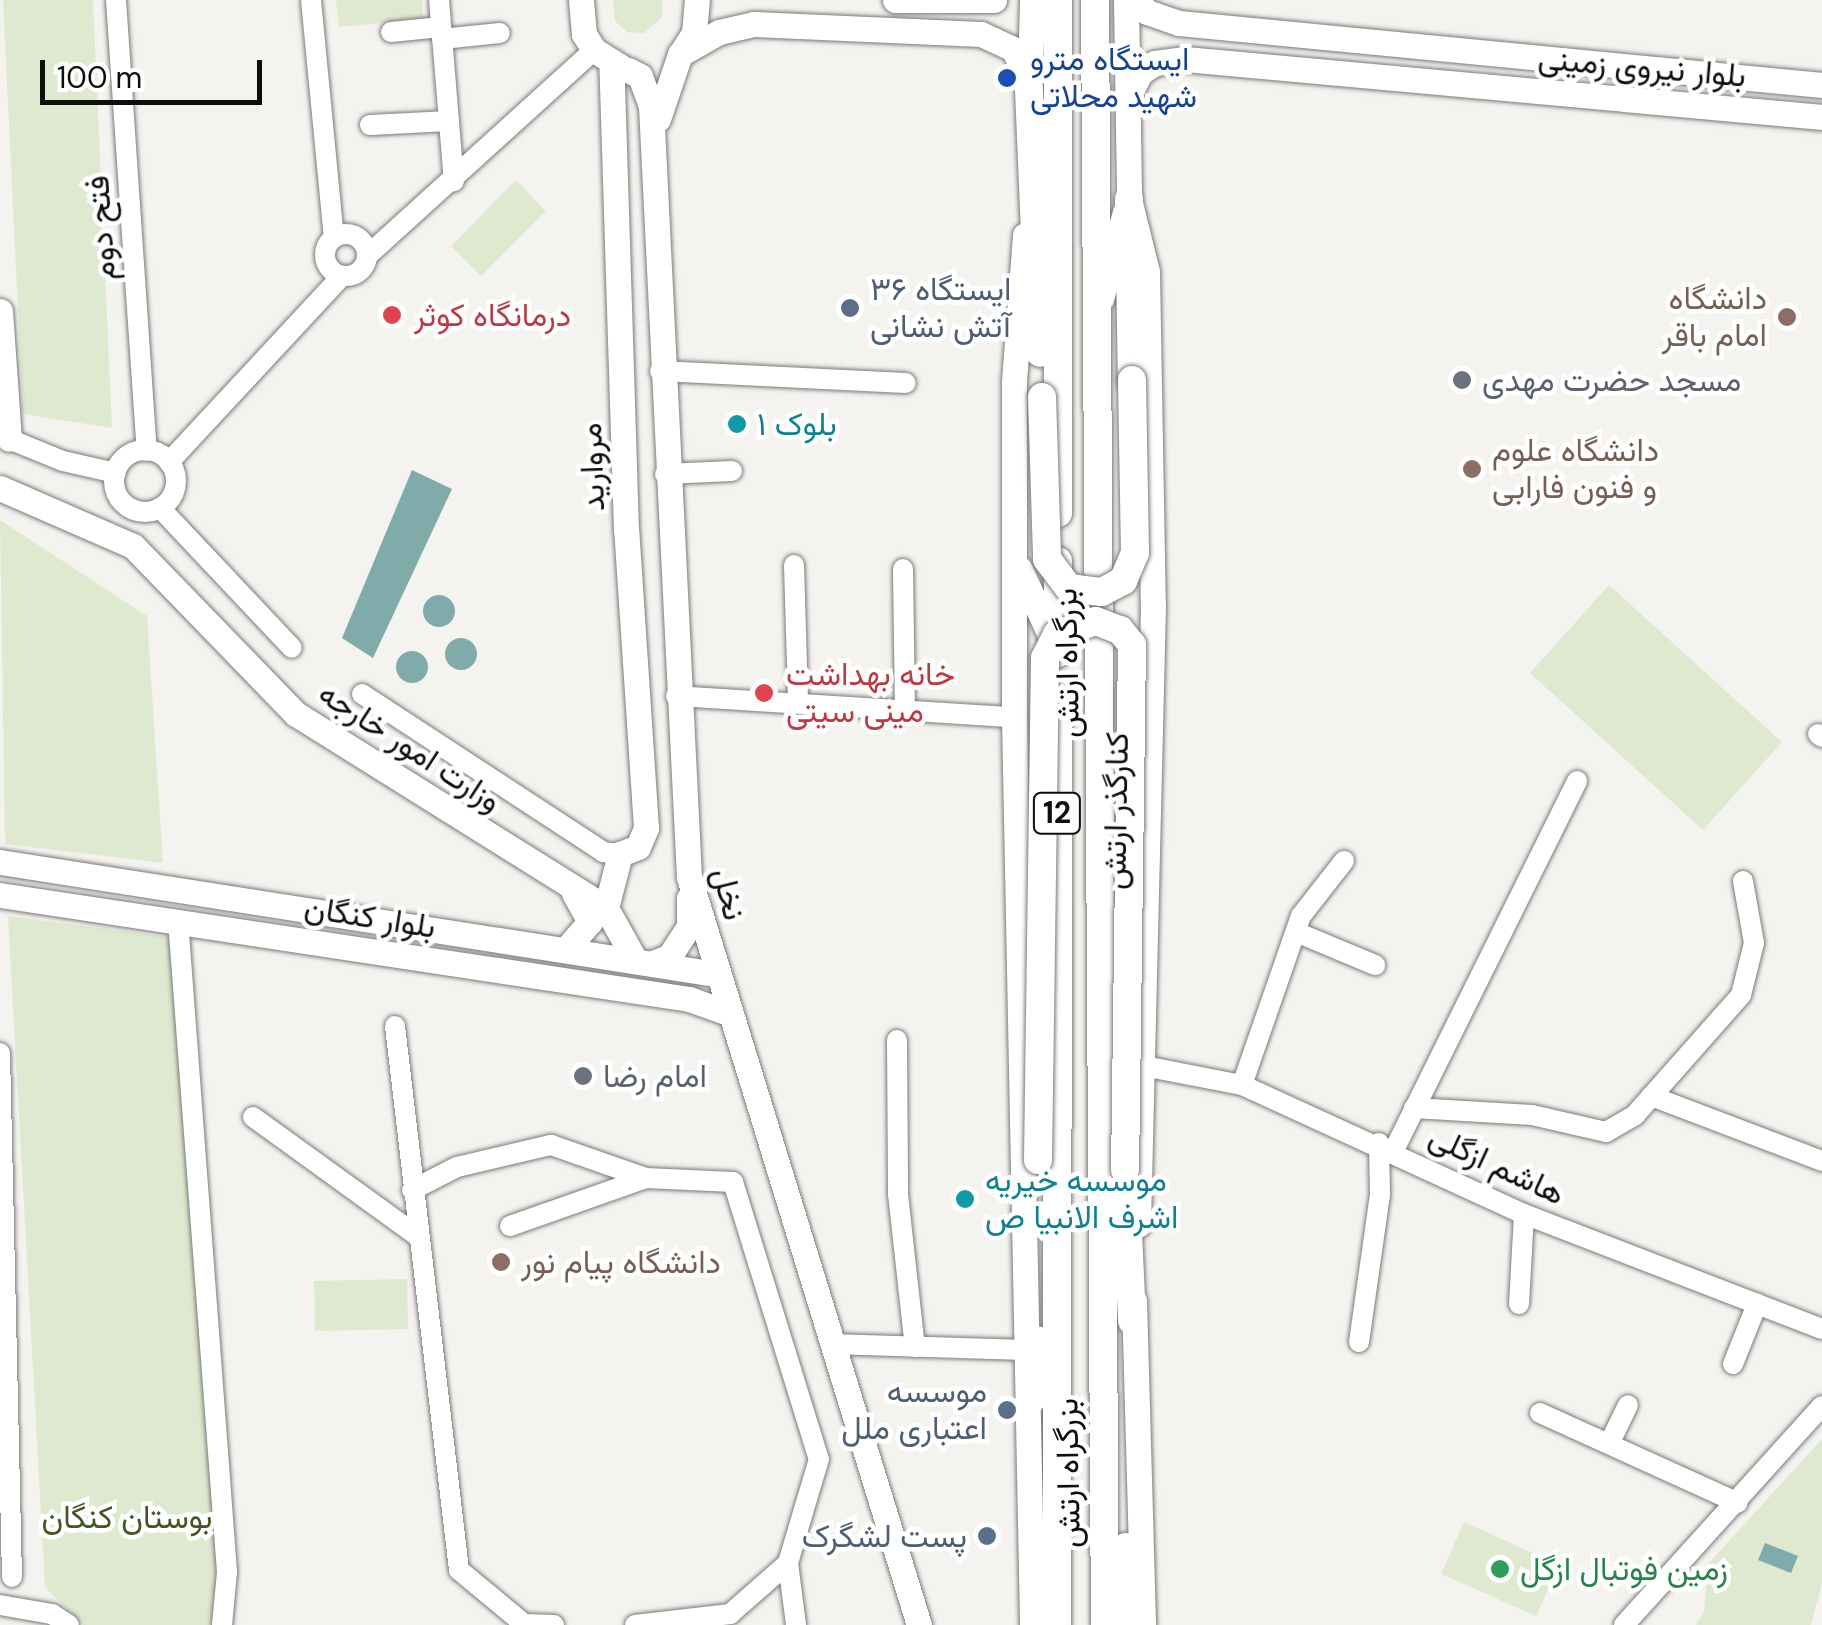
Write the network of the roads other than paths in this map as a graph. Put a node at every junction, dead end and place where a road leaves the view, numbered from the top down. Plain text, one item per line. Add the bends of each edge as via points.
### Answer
1 (116, 0) edge
2 (311, 0) edge
3 (439, 0) edge
4 (581, 0) edge
5 (696, 0) edge
6 (894, 0) edge
7 (1032, 0) edge
8 (1058, 0) edge
9 (1095, 0) edge
10 (1126, 0) edge
11 (1136, 0) edge
12 (984, 2) edge
13 (1179, 23) junction
14 (391, 32) dead end
15 (500, 32) dead end
16 (972, 32) junction
17 (442, 33) junction
18 (1459, 50) junction
19 (680, 54) junction
20 (1185, 59) junction
21 (611, 61) junction
22 (1456, 82) junction
23 (1822, 85) edge
24 (1029, 90) junction
25 (1128, 98) junction
26 (1822, 117) edge
27 (449, 121) junction
28 (370, 125) dead end
29 (652, 148) junction
30 (454, 181) junction
31 (1129, 198) junction
32 (334, 238) junction
33 (367, 256) junction
34 (342, 276) junction
35 (0, 311) edge
36 (1096, 318) junction
37 (660, 371) junction
38 (906, 383) dead end
39 (5, 436) edge
40 (147, 452) junction
41 (169, 462) junction
42 (732, 471) dead end
43 (116, 472) junction
44 (665, 474) junction
45 (0, 488) edge
46 (160, 508) junction
47 (1016, 560) junction
48 (794, 565) dead end
49 (903, 569) dead end
50 (292, 648) dead end
51 (1058, 654) junction
52 (362, 694) dead end
53 (676, 696) junction
54 (798, 702) junction
55 (904, 706) junction
56 (1014, 717) junction
57 (1577, 781) dead end
58 (620, 854) junction
59 (1344, 861) dead end
60 (0, 862) edge
61 (690, 876) junction
62 (1743, 881) dead end
63 (570, 889) junction
64 (0, 895) edge
65 (606, 908) junction
66 (178, 920) junction
67 (1296, 932) junction
68 (502, 938) junction
69 (567, 948) junction
70 (656, 963) junction
71 (1375, 965) dead end
72 (494, 969) junction
73 (716, 974) junction
74 (689, 999) junction
75 (728, 1012) junction
76 (395, 1026) dead end
77 (897, 1040) dead end
78 (0, 1053) edge
79 (1144, 1066) junction
80 (1242, 1085) junction
81 (1651, 1096) junction
82 (1414, 1108) junction
83 (253, 1117) dead end
84 (1386, 1146) junction
85 (1822, 1161) edge
86 (4, 1177) edge
87 (646, 1178) junction
88 (412, 1190) junction
89 (1522, 1223) junction
90 (510, 1226) dead end
91 (419, 1237) junction
92 (1519, 1304) dead end
93 (1757, 1304) junction
94 (1132, 1321) junction
95 (1822, 1329) edge
96 (1360, 1342) dead end
97 (832, 1344) junction
98 (915, 1347) junction
99 (1024, 1350) junction
100 (1733, 1364) dead end
101 (1032, 1400) junction
102 (1628, 1405) dead end
103 (1822, 1406) edge
104 (1540, 1413) dead end
105 (1609, 1444) junction
106 (1738, 1503) junction
107 (788, 1563) junction
108 (12, 1576) dead end
109 (0, 1605) edge
110 (69, 1625) edge
111 (222, 1625) edge
112 (554, 1625) edge
113 (635, 1625) edge
114 (796, 1625) edge
115 (919, 1625) edge
116 (1032, 1625) edge
117 (1058, 1625) edge
118 (1105, 1625) edge
119 (1121, 1625) edge
120 (1143, 1625) edge
121 (1624, 1625) edge

1 - 40 street, فتح دوم
2 - 32 street
3 - 17 street
4 - 21 main road via 584,34
5 - 19 main road via 694,32
6 - 12 main road
7 - 24 main road
8 - 51 highway, بزرگراه ارتش / 12
9 - 36 highway, بزرگراه ارتش / 12
10 - 25 main road, کنارگذر ارتش
11 - 13 main road, بلوار نیروی زمینی via 1147,12
12 - 16 main road via 986,18
13 - 18 main road, بلوار نیروی زمینی
13 - 20 main road via 1162,26 1156,42
14 - 17 street
15 - 17 street
16 - 19 main road via 754,24 719,32
16 - 24 main road via 1017,53
17 - 27 street
18 - 22 main road
18 - 23 main road, بلوار نیروی زمینی
19 - 21 main road via 664,65
19 - 29 main road via 664,88
20 - 22 main road, بلوار نیروی زمینی
20 - 25 main road, بلوار نیروی زمینی via 1155,63 1140,73
21 - 29 main road via 647,87
21 - 30 street
21 - 58 main road, مروارید via 626,530 646,828 638,848
22 - 26 main road, بلوار نیروی زمینی
24 - 31 highway, bridge via 1046,560 1069,588 1102,592 1124,581 1136,553
24 - 47 main road via 1014,383
25 - 31 main road, کنارگذر ارتش
27 - 28 street
27 - 30 street
29 - 37 main road, نخل
30 - 33 street
31 - 36 main road
31 - 79 main road, کنارگذر ارتش via 1146,272 1153,605
32 - 33 street via 353,236
32 - 34 street via 326,263
33 - 34 street via 356,274
34 - 41 street
35 - 39 main road
36 - 118 highway, بزرگراه ارتش / 12 via 1105,857
37 - 38 street
37 - 44 main road, نخل
39 - 43 street via 62,461
40 - 41 street
40 - 43 street via 126,457
41 - 46 street via 176,488
42 - 44 street
43 - 46 street via 122,502 140,512
44 - 53 main road, نخل
45 - 63 main road, وزارت امور خارجه via 133,546 296,714
46 - 50 street
47 - 51 main road
47 - 56 main road
48 - 54 street
49 - 55 street
51 - 117 highway, بزرگراه ارتش / 12
52 - 58 street via 603,852
53 - 54 street
53 - 61 main road, نخل
54 - 55 street
55 - 56 street
56 - 99 main road
57 - 82 street
58 - 65 main road
59 - 67 street
60 - 68 main road, بلوار کنگان
61 - 70 main road via 689,926
61 - 73 main road, نخل
62 - 81 street via 1754,943 1741,995
63 - 65 main road, وزارت امور خارجه
63 - 69 main road via 590,922
64 - 66 main road, بلوار کنگان
65 - 70 main road
66 - 72 main road, بلوار کنگان
66 - 111 street via 227,1572
67 - 71 street
67 - 80 street
68 - 69 main road, بلوار کنگان
68 - 72 main road
69 - 70 main road, بلوار کنگان
70 - 73 main road, بلوار کنگان
70 - 74 main road via 702,985 701,995
72 - 74 main road, بلوار کنگان
73 - 75 main road, نخل
74 - 75 main road, بلوار کنگان
75 - 97 main road, نخل
76 - 88 street
77 - 98 street via 898,1194
78 - 86 street
79 - 80 street, هاشم ازگلی
79 - 94 main road, کنارگذر ارتش
80 - 84 street, هاشم ازگلی
81 - 82 street via 1606,1132 1532,1115
81 - 85 street
82 - 84 street
83 - 91 street
84 - 89 street, هاشم ازگلی
84 - 96 street
86 - 108 street
87 - 88 street via 551,1145 457,1168
87 - 90 street
87 - 107 street via 733,1182 819,1459
88 - 91 street
89 - 92 street
89 - 93 street, هاشم ازگلی
91 - 112 street via 458,1570 524,1624
93 - 95 street, هاشم ازگلی
93 - 100 street
94 - 101 highway, bridge via 1125,1170 1132,645 1120,630 1096,622 1057,634 1045,658 1040,1368
94 - 119 main road
94 - 120 main road, کنارگذر ارتش
97 - 98 street
97 - 115 main road, نخل
98 - 99 street
99 - 101 main road
101 - 116 main road
102 - 105 street
103 - 106 street
104 - 105 street
105 - 106 street
106 - 121 street
107 - 113 street via 730,1614
107 - 114 street
109 - 110 street via 52,1614

